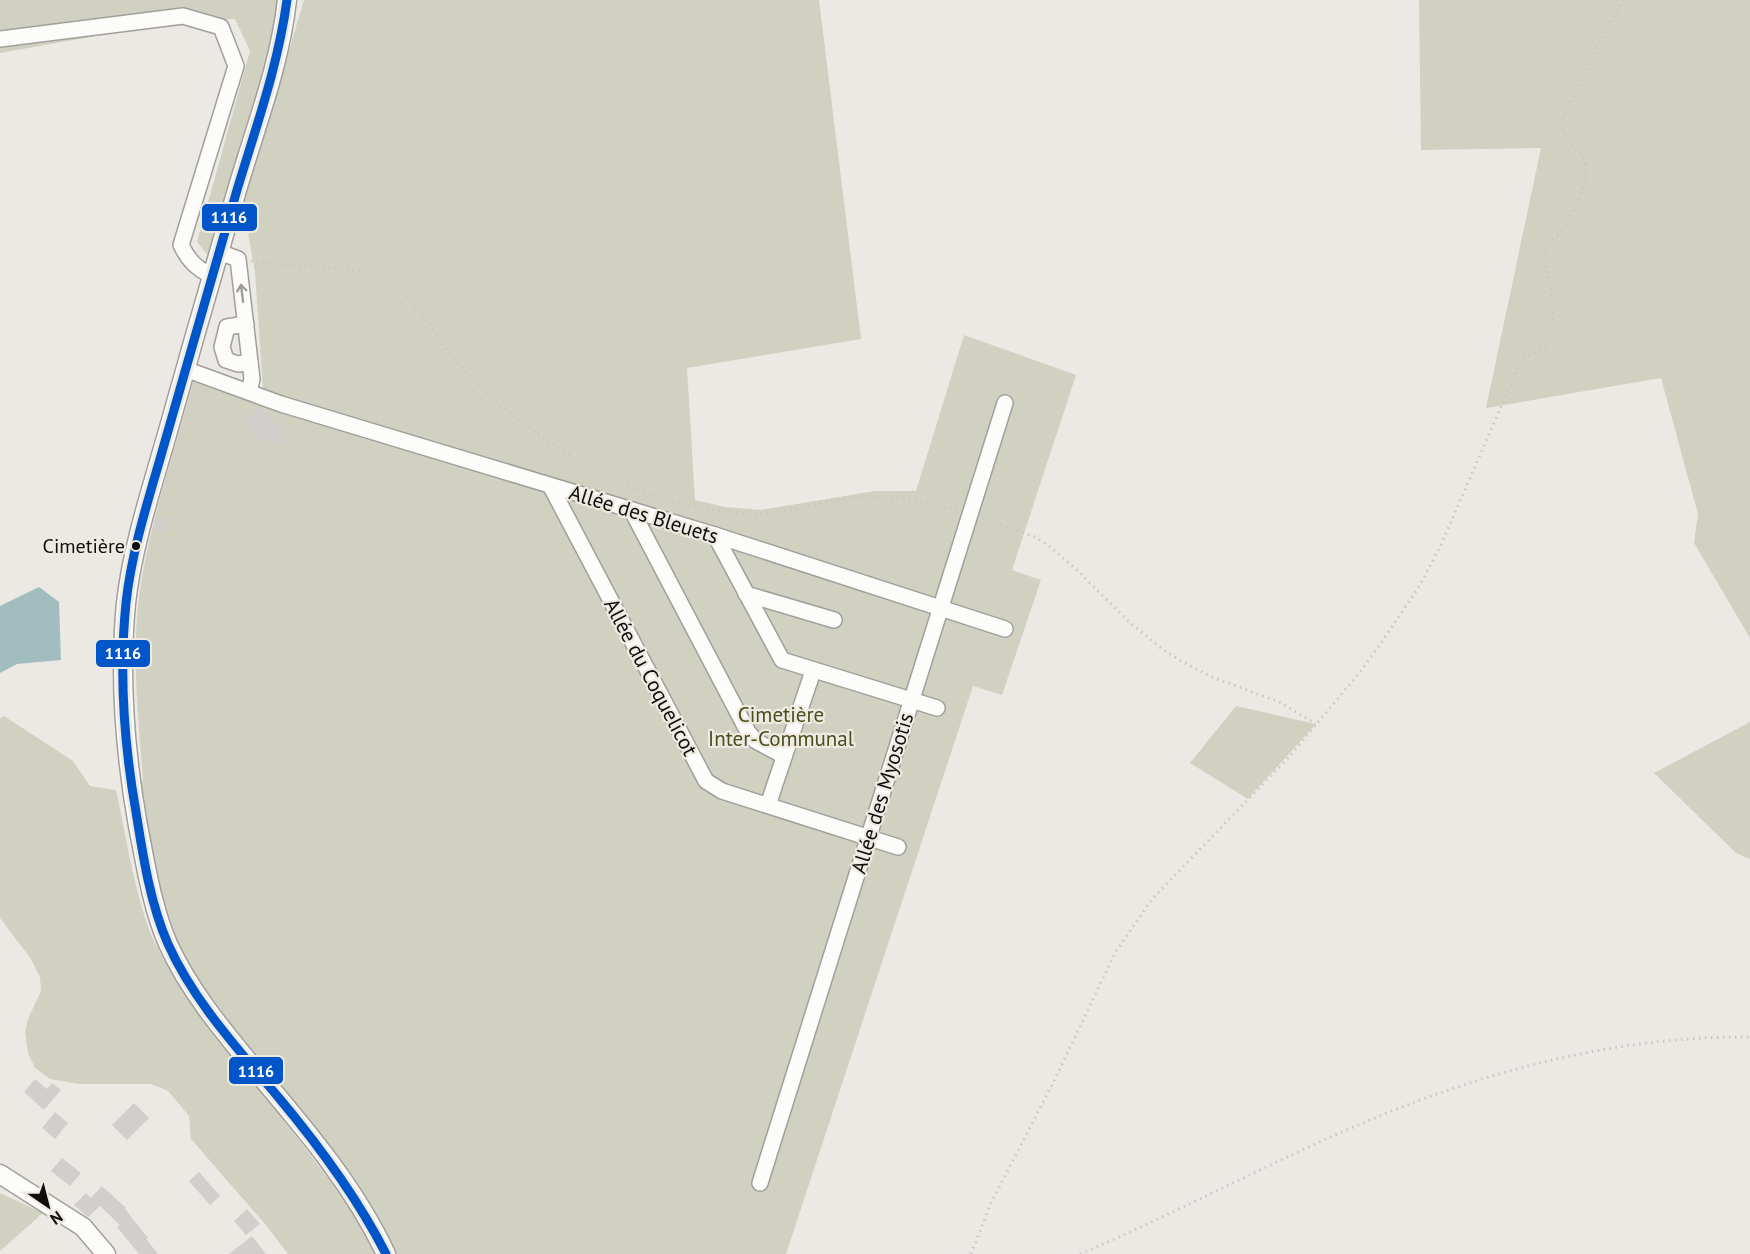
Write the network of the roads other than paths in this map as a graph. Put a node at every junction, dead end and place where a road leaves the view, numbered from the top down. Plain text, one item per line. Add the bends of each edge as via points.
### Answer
1 (287, 0) edge
2 (0, 39) edge
3 (219, 252) junction
4 (212, 276) junction
5 (246, 324) junction
6 (250, 362) junction
7 (185, 369) junction
8 (249, 392) junction
9 (1005, 403) dead end
10 (551, 487) junction
11 (632, 511) junction
12 (715, 535) junction
13 (746, 594) junction
14 (939, 607) junction
15 (834, 620) dead end
16 (1005, 629) dead end
17 (813, 671) junction
18 (912, 700) junction
19 (937, 708) dead end
20 (784, 756) junction
21 (768, 805) junction
22 (868, 838) junction
23 (898, 847) dead end
24 (0, 1174) edge
25 (760, 1183) dead end
26 (106, 1254) edge
27 (386, 1254) edge

1 - 3 main road via 277,55
2 - 4 street via 183,16 221,27 236,66 181,245 188,260
3 - 4 main road
5 -> 3 street via 238,259
4 - 7 main road
5 - 6 street
5 - 6 street via 228,327 222,347 226,360
6 - 8 street
7 - 8 street, Allée des Bleuets
7 - 27 main road via 148,502 127,600 124,636 125,724 134,805 148,876 168,942 199,998 343,1180
8 - 10 street, Allée des Bleuets
9 - 14 street, Allée des Myosotis
10 - 11 street, Allée des Bleuets
10 - 21 street, Allée du Coquelicot via 706,781 722,791
11 - 12 street, Allée des Bleuets
11 - 20 street via 748,732 756,741
12 - 13 street
12 - 14 street, Allée des Bleuets
13 - 15 street
13 - 17 street via 782,660
14 - 16 street, Allée des Bleuets
14 - 18 street, Allée des Myosotis
17 - 18 street
17 - 20 street
18 - 19 street
18 - 22 street, Allée des Myosotis
20 - 21 street
21 - 22 street, Allée du Coquelicot
22 - 23 street, Allée du Coquelicot
22 - 25 street, Allée des Myosotis
24 - 26 main road via 83,1227

